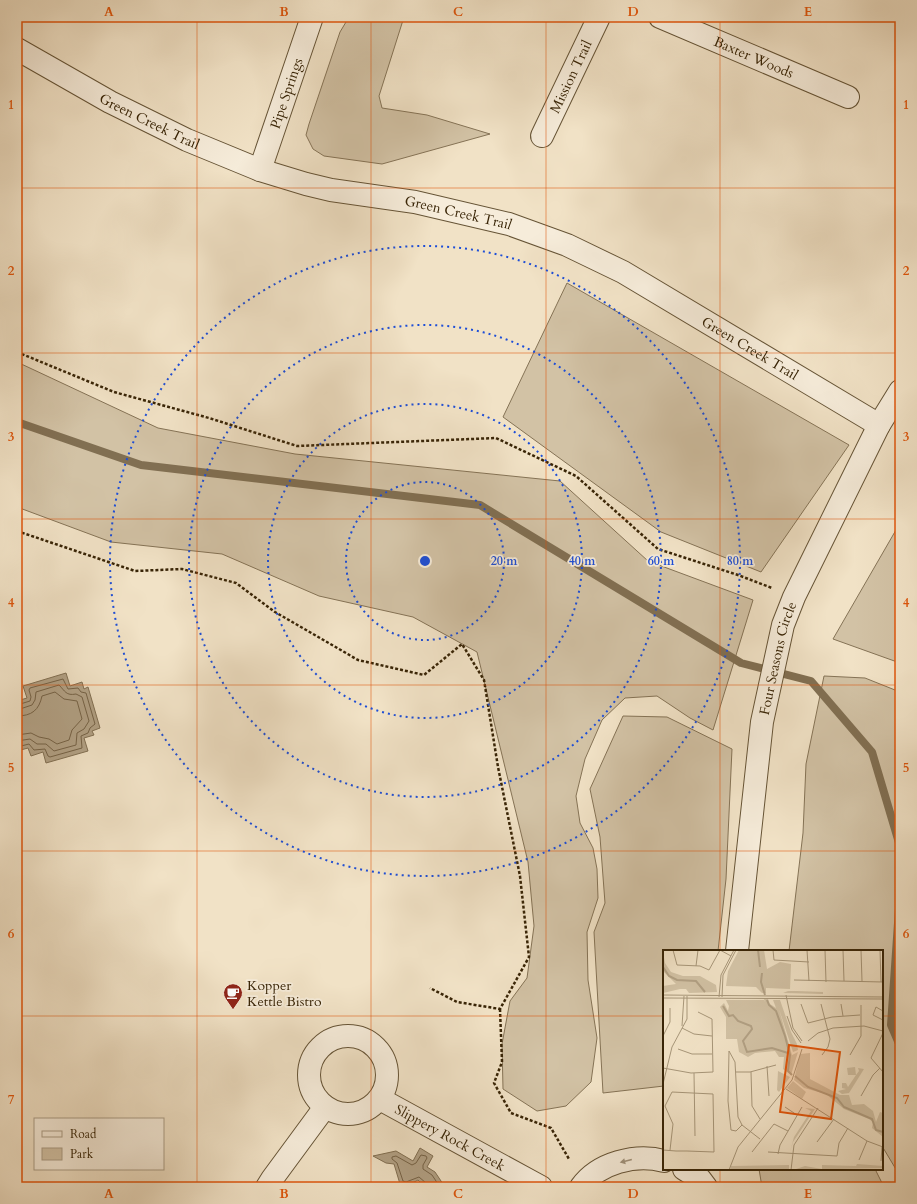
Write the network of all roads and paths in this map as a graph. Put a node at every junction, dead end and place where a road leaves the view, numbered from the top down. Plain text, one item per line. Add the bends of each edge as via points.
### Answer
1 (312, 17) edge
2 (599, 17) edge
3 (660, 17) edge
4 (17, 48) edge
5 (848, 97) dead end
6 (542, 136) dead end
7 (260, 170) junction
8 (17, 352) edge
9 (900, 391) edge
10 (879, 425) junction
11 (17, 531) edge
12 (794, 597) junction
13 (737, 950) edge
14 (430, 988) dead end
15 (500, 1010) junction
16 (380, 1099) junction
17 (325, 1107) junction
18 (568, 1159) dead end
19 (663, 1161) edge
20 (686, 1170) edge
21 (267, 1187) edge
22 (541, 1187) edge
23 (581, 1187) edge
24 (706, 1187) edge

1 - 7 street, Pipe Springs
2 - 6 street, Mission Trail
3 - 5 street, Baxter Woods
4 - 7 street, Green Creek Trail via 110,102 180,136
7 - 10 street, Green Creek Trail via 331,190 415,202 510,224 567,245 624,272
8 - 12 path via 114,392 210,418 297,446 496,438 576,476 658,549 738,575
9 - 10 street, Four Seasons Circle
10 - 12 street, Four Seasons Circle
11 - 15 path via 135,571 182,569 236,583 275,612 358,660 424,675 462,644 484,680 520,876 530,957
12 - 13 street, Four Seasons Circle via 783,625 762,722
14 - 15 path via 456,1002
15 - 18 path via 502,1062 494,1084 511,1113 551,1128
16 - 17 street, Slippery Rock Creek via 371,1108 348,1115
16 - 17 street, Slippery Rock Creek via 386,1088 388,1076 381,1053 362,1038 349,1036 326,1043 311,1062 310,1087
16 - 22 street, Slippery Rock Creek
17 - 21 street
19 -> 23 street via 630,1159 605,1167
20 - 24 street via 700,1179

